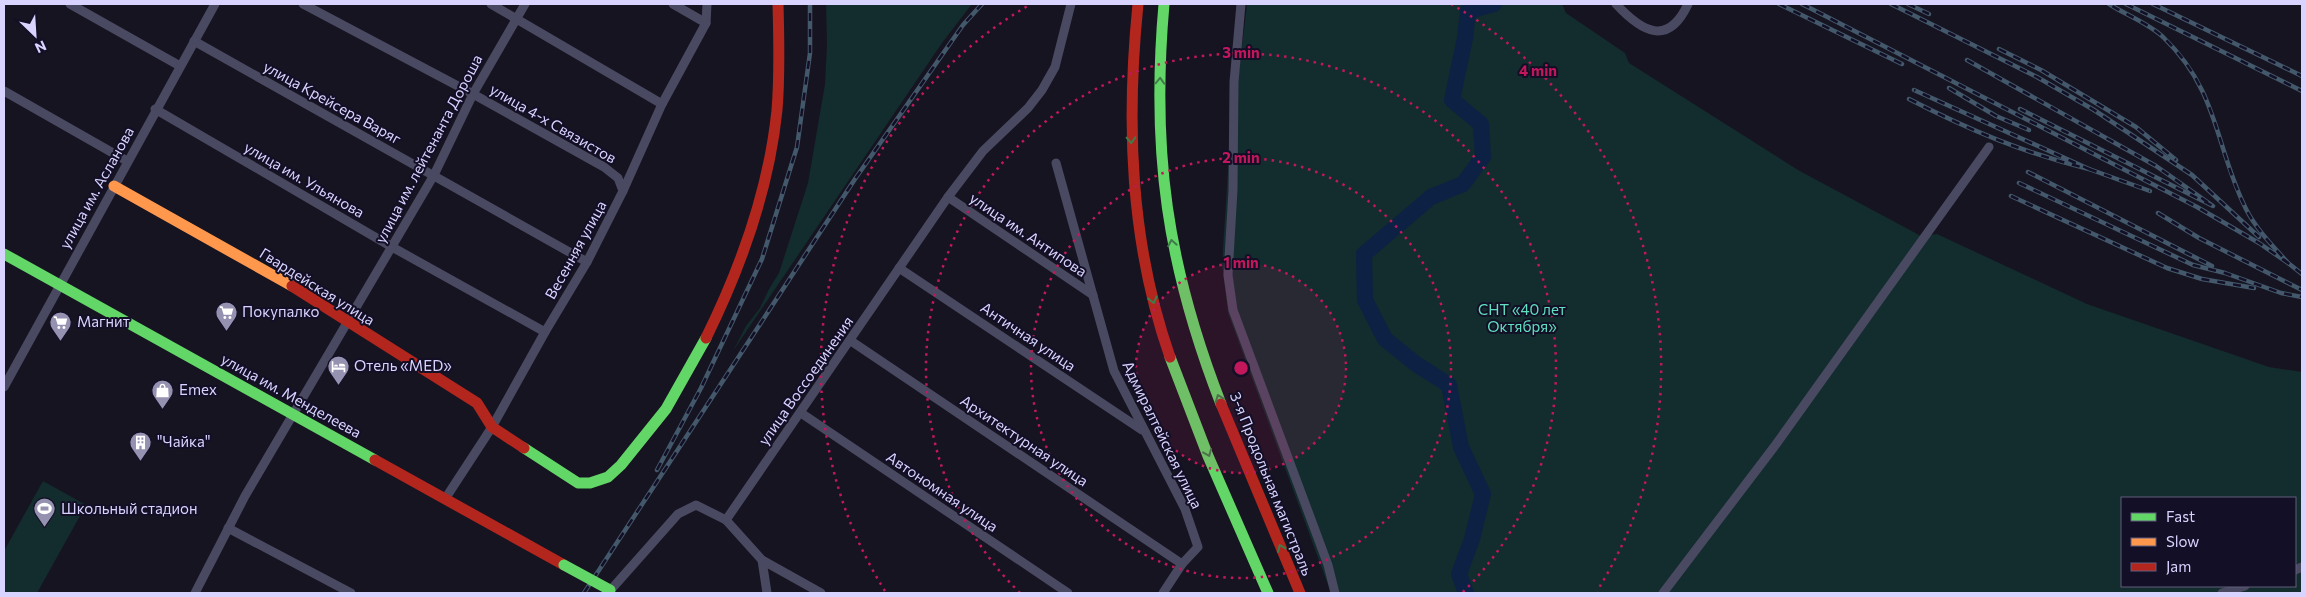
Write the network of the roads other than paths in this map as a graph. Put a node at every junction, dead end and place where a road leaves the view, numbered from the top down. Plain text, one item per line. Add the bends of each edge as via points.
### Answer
1 (70, 4) edge
2 (215, 4) edge
3 (303, 4) edge
4 (492, 4) edge
5 (525, 4) edge
6 (673, 4) edge
7 (707, 4) edge
8 (778, 4) edge
9 (1070, 4) edge
10 (1138, 4) edge
11 (1164, 4) edge
12 (1241, 4) edge
13 (1616, 4) edge
14 (1688, 4) edge
15 (516, 18) junction
16 (706, 23) junction
17 (194, 41) junction
18 (180, 66) junction
19 (4, 91) edge
20 (473, 94) junction
21 (662, 104) junction
22 (156, 110) junction
23 (1989, 147) dead end
24 (127, 161) junction
25 (1056, 163) dead end
26 (434, 175) junction
27 (114, 186) junction
28 (624, 191) junction
29 (948, 197) junction
30 (392, 247) junction
31 (4, 254) edge
32 (587, 262) junction
33 (899, 268) junction
34 (60, 285) junction
35 (1093, 295) junction
36 (347, 323) junction
37 (545, 332) junction
38 (851, 341) junction
39 (4, 387) edge
40 (801, 413) junction
41 (293, 414) junction
42 (492, 427) junction
43 (1143, 430) junction
44 (445, 499) junction
45 (726, 520) junction
46 (228, 528) junction
47 (762, 560) junction
48 (1182, 564) junction
49 (2242, 587) edge
50 (611, 592) edge
51 (195, 593) edge
52 (351, 593) edge
53 (767, 593) edge
54 (821, 593) edge
55 (1068, 593) edge
56 (1163, 593) edge
57 (1268, 593) edge
58 (1300, 593) edge
59 (1335, 593) edge
60 (1663, 593) edge
61 (2222, 593) edge

1 - 18 street
2 - 17 street, улица им. Асланова
3 - 20 street, улица 4-х Связистов
4 - 15 street
5 - 15 street, улица им. лейтенанта Дороша
6 - 16 street
7 - 16 street, Весенняя улица
8 - 42 main road via 780,66 776,111 769,164 756,215 721,306 666,409 631,450 621,467 608,478 589,484 578,483
9 - 29 street, улица Воссоединения via 1054,67 1042,90 1028,108 982,151
10 -> 57 main road via 1131,141 1135,200 1146,270 1173,366
58 -> 11 main road, 3-я Продольная магистраль via 1213,384 1175,263 1160,158
12 - 59 street via 1234,82 1228,275 1233,310 1328,565
13 - 14 street via 1649,31 1665,30 1681,18
15 - 20 street, улица им. лейтенанта Дороша
15 - 21 street
16 - 21 street, Весенняя улица
17 - 18 street, улица им. Асланова
17 - 26 street, улица Крейсера Варяг
18 - 22 street, улица им. Асланова
19 - 24 street
20 - 26 street, улица им. лейтенанта Дороша
20 - 28 street, улица 4-х Связистов via 604,167 618,178
21 - 28 street, Весенняя улица
22 - 24 street, улица им. Асланова
22 - 30 street, улица им. Ульянова
23 - 60 street via 1774,447
24 - 27 street, улица им. Асланова
25 - 35 street, Адмиралтейская улица
26 - 30 street, улица им. лейтенанта Дороша
26 - 32 street, улица Крейсера Варяг
27 - 34 street, улица им. Асланова
27 - 36 main road, Гвардейская улица via 280,279
28 - 32 street, Весенняя улица
29 - 33 street, улица Воссоединения
29 - 35 street, улица им. Антипова
30 - 36 street, улица им. лейтенанта Дороша
30 - 37 street, улица им. Ульянова
31 - 34 main road, улица им. Менделеева
32 - 37 street, Весенняя улица
33 - 38 street, улица Воссоединения
33 - 43 street, Античная улица
34 - 39 street, улица им. Асланова
34 - 41 main road, улица им. Менделеева
35 - 43 street, Адмиралтейская улица via 1114,371
36 - 41 street, улица им. лейтенанта Дороша
36 - 42 main road, Гвардейская улица via 477,403
37 - 42 street, Весенняя улица
38 - 40 street, улица Воссоединения
38 - 48 street, Архитектурная улица
40 - 45 street, улица Воссоединения
40 - 55 street, Автономная улица
41 - 44 main road, улица им. Менделеева
41 - 46 street, улица им. лейтенанта Дороша
42 - 44 street, Весенняя улица
43 - 48 street, Адмиралтейская улица via 1185,509 1198,547
44 - 50 main road, улица им. Менделеева, bridge
45 - 47 street
45 - 50 street via 696,505 678,514
46 - 51 street, улица им. лейтенанта Дороша
46 - 52 street
47 - 53 street
47 - 54 street
48 - 56 street, Адмиралтейская улица
49 - 61 street

